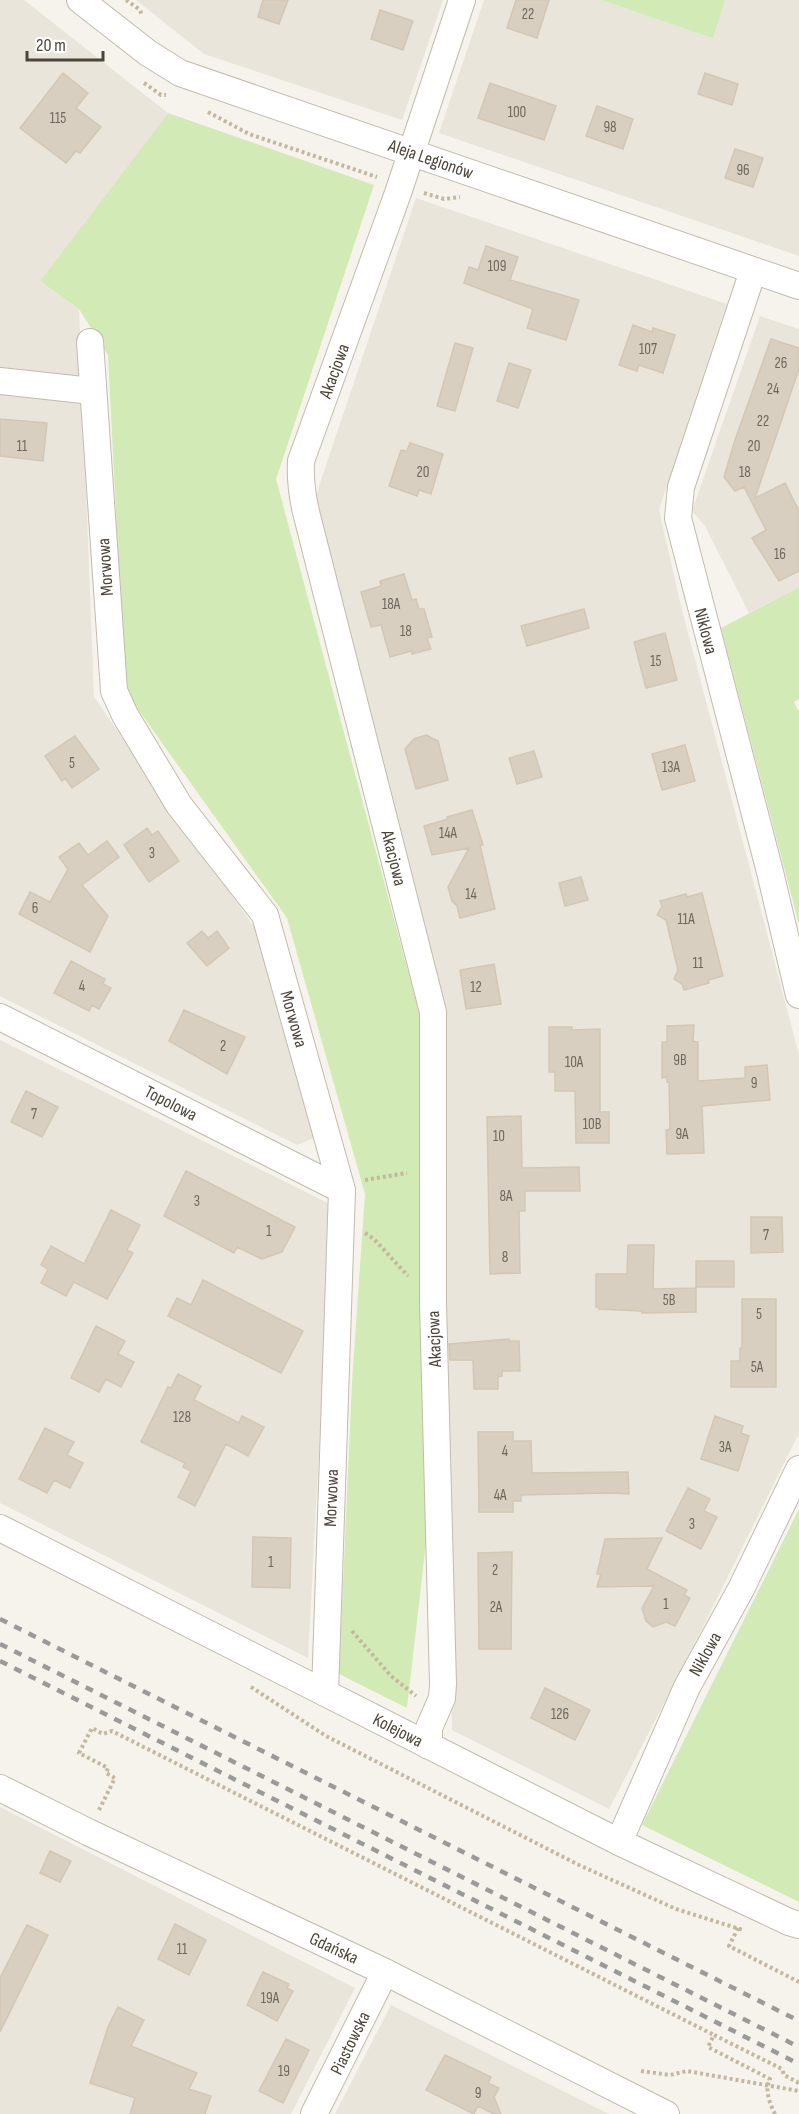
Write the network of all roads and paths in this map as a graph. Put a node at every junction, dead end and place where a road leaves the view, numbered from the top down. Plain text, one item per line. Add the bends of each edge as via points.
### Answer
1 (80, 0) edge
2 (126, 0) edge
3 (462, 0) edge
4 (140, 10) dead end
5 (411, 152) junction
6 (753, 271) junction
7 (799, 286) edge
8 (90, 342) dead end
9 (0, 381) edge
10 (92, 391) junction
11 (799, 995) edge
12 (0, 1017) edge
13 (432, 1167) junction
14 (341, 1186) junction
15 (341, 1216) junction
16 (433, 1303) junction
17 (799, 1469) edge
18 (0, 1528) edge
19 (328, 1603) junction
20 (245, 1682) dead end
21 (325, 1693) junction
22 (435, 1712) junction
23 (429, 1746) junction
24 (0, 1788) edge
25 (88, 1832) junction
26 (619, 1842) junction
27 (799, 1924) edge
28 (738, 1929) junction
29 (748, 1932) dead end
30 (385, 1972) junction
31 (799, 1982) edge
32 (714, 2035) junction
33 (637, 2070) dead end
34 (799, 2083) edge
35 (767, 2085) junction
36 (799, 2090) edge
37 (314, 2114) edge
38 (666, 2114) edge
39 (775, 2114) edge

1 - 5 street, Aleja Legionów via 180,73
2 - 4 path
3 - 5 street, Akacjowa
5 - 6 street, Aleja Legionów
5 - 13 street, Akacjowa via 300,472 306,512 433,1012
6 - 7 street, Aleja Legionów
6 - 11 street, Niklowa via 681,487 678,518
8 - 10 street, Morwowa
9 - 10 street
10 - 14 street, Morwowa via 114,692 179,805 265,915
12 - 14 street, Topolowa
13 - 14 path
13 - 16 street, Akacjowa
14 - 15 street, Morwowa
15 - 16 path via 374,1239
15 - 19 street, Morwowa
16 - 22 street, Akacjowa via 443,1684
17 - 26 street, Niklowa via 741,1589 687,1687
18 - 21 street, Kolejowa
19 - 21 street, Morwowa
19 - 22 path via 391,1676
20 - 28 path via 326,1736 579,1865 676,1909
21 - 23 street, Kolejowa
22 - 23 street, Akacjowa via 429,1728
23 - 26 street, Kolejowa
24 - 25 street, Gdańska
25 - 30 street, Gdańska
25 - 32 path via 115,1778 106,1773 108,1768 79,1753 92,1728 104,1734 112,1731
26 - 27 street, Kolejowa
28 - 29 path
28 - 31 path via 729,1946
30 - 37 street, Piastowska
30 - 38 street, Gdańska via 593,2085
32 - 34 path via 782,2069 784,2075
32 - 35 path via 708,2047 770,2079
33 - 35 path via 670,2075 687,2071
35 - 36 path
35 - 39 path

